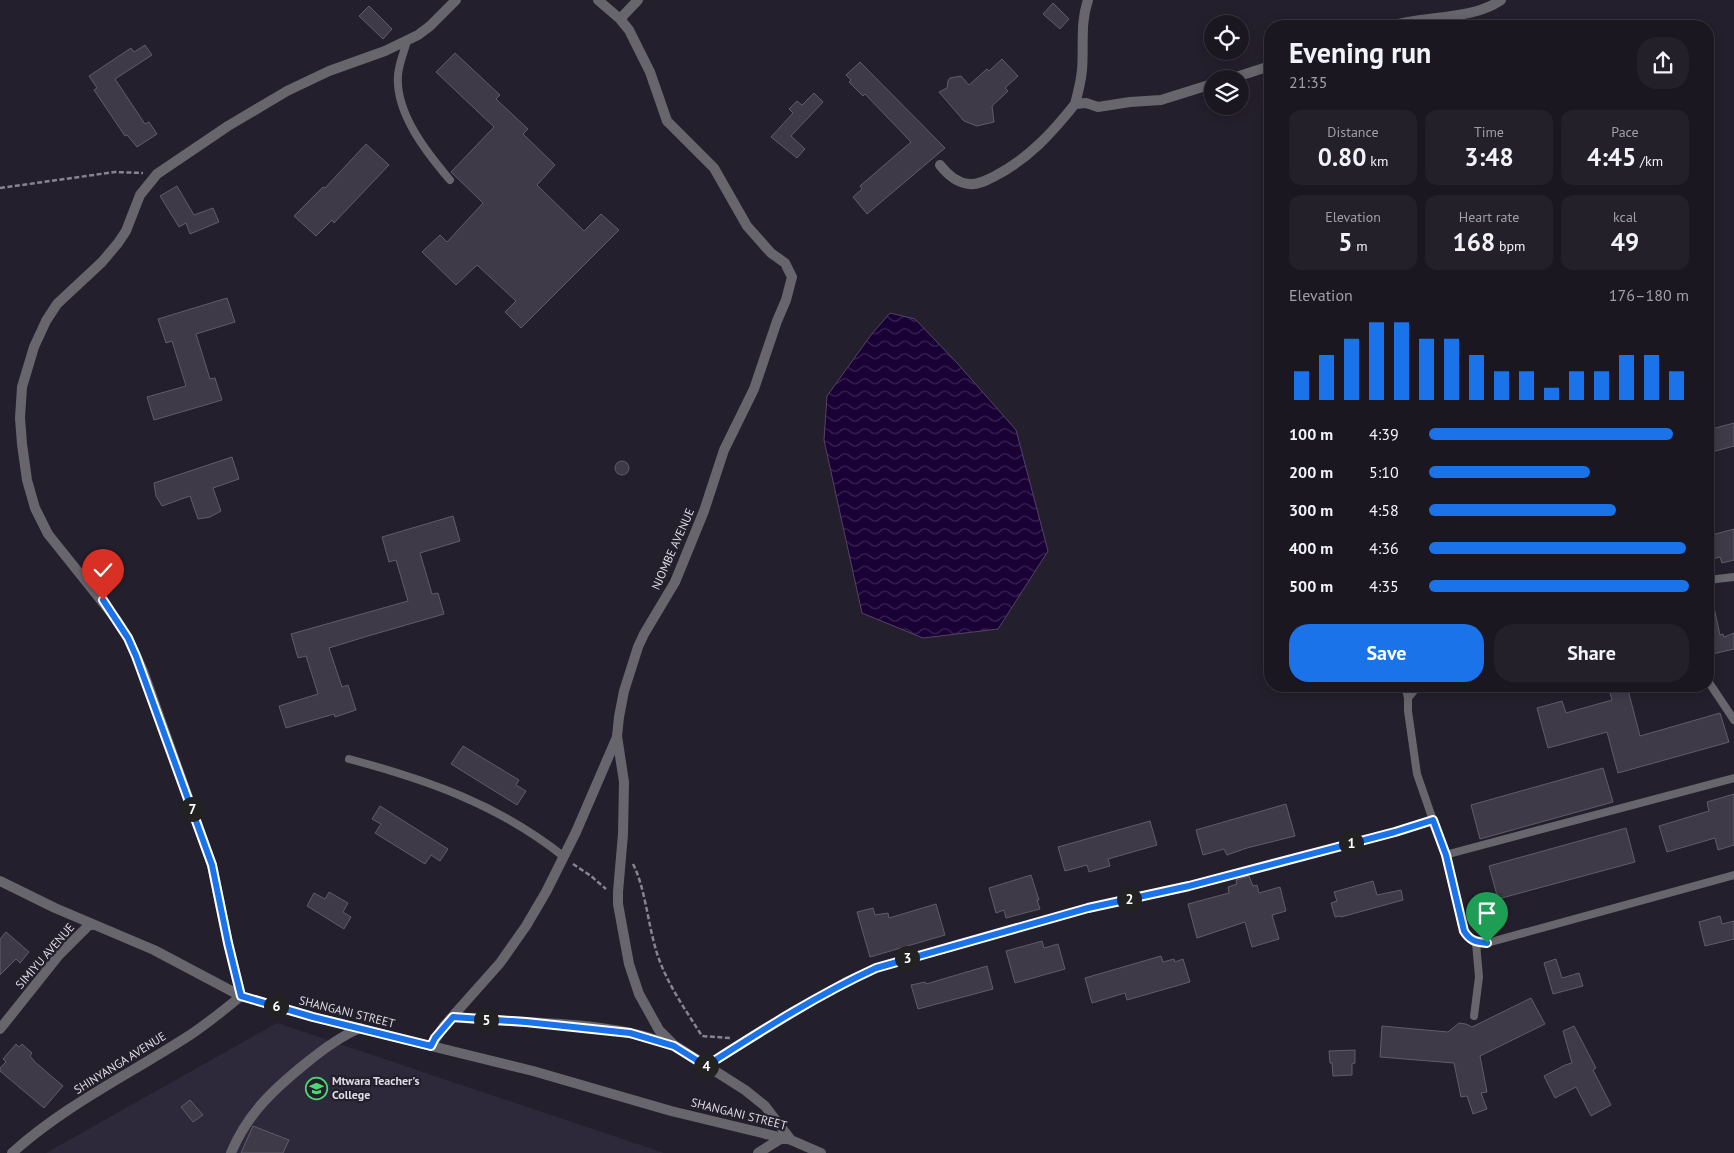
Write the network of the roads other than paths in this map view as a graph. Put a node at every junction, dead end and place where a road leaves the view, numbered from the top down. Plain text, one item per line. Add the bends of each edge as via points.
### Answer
1 (456, 0) edge
2 (598, 0) edge
3 (638, 0) edge
4 (1088, 0) edge
5 (1501, 0) edge
6 (620, 19) junction
7 (1415, 20) edge
8 (407, 41) junction
9 (1264, 68) edge
10 (1249, 73) edge
11 (1204, 86) edge
12 (1075, 104) junction
13 (940, 166) dead end
14 (450, 180) dead end
15 (1734, 577) edge
16 (1714, 579) edge
17 (1714, 690) edge
18 (1406, 692) edge
19 (1413, 692) edge
20 (1408, 698) junction
21 (1734, 720) edge
22 (617, 736) junction
23 (349, 759) dead end
24 (1734, 778) edge
25 (1433, 820) junction
26 (1446, 855) junction
27 (563, 856) junction
28 (1734, 875) edge
29 (0, 881) edge
30 (90, 924) junction
31 (1476, 942) junction
32 (241, 996) junction
33 (1474, 1016) dead end
34 (453, 1017) junction
35 (360, 1028) junction
36 (0, 1029) edge
37 (431, 1046) junction
38 (674, 1046) junction
39 (706, 1066) junction
40 (786, 1139) junction
41 (12, 1153) edge
42 (230, 1153) edge
43 (758, 1153) edge
44 (820, 1153) edge

1 - 8 street via 430,26
2 - 6 street, NJOMBE AVENUE
3 - 6 street
4 - 12 street via 1082,30 1082,69
5 - 7 street via 1474,12
6 - 22 street, NJOMBE AVENUE via 650,72 668,121 714,168 747,226 785,264 792,277 754,389 724,450 675,582 638,647 624,691
8 - 14 lane via 398,75 400,96 418,136
8 - 32 street via 287,91 157,174 140,195 118,243 57,304 46,320 34,346 22,387 22,444 34,508 41,523 116,619 142,671 212,865
9 - 10 street
11 - 12 street via 1160,100 1098,107
12 - 13 street via 1039,146 991,178 968,184 952,178
15 - 16 lane
17 - 21 lane
18 - 20 lane
19 - 20 lane
20 - 25 lane via 1417,774
22 - 27 street
22 - 38 street, NJOMBE AVENUE via 624,782 618,904 629,964 639,994 659,1030
23 - 27 lane via 423,781 486,807 521,825
24 - 26 lane
25 - 26 lane
25 - 39 lane via 1189,886 1088,908 876,968 846,981
26 - 31 lane via 1464,931
27 - 34 street via 526,926 500,963
28 - 31 lane via 1495,940
29 - 30 street, SHANGANI STREET
30 - 32 street, SHANGANI STREET via 154,950
30 - 36 street, SIMIYU AVENUE via 59,955
31 - 33 lane via 1479,977
32 - 35 street, SHANGANI STREET
32 - 41 street, SHINYANGA AVENUE via 190,1035 40,1129
34 - 37 street
34 - 38 street via 602,1029 630,1033
35 - 37 street, SHANGANI STREET
35 - 42 street via 324,1048 267,1096 245,1125
37 - 40 street, SHANGANI STREET
38 - 39 street, NJOMBE AVENUE
39 - 40 street, NJOMBE AVENUE via 765,1106
40 - 43 street
40 - 44 street, SHANGANI STREET

